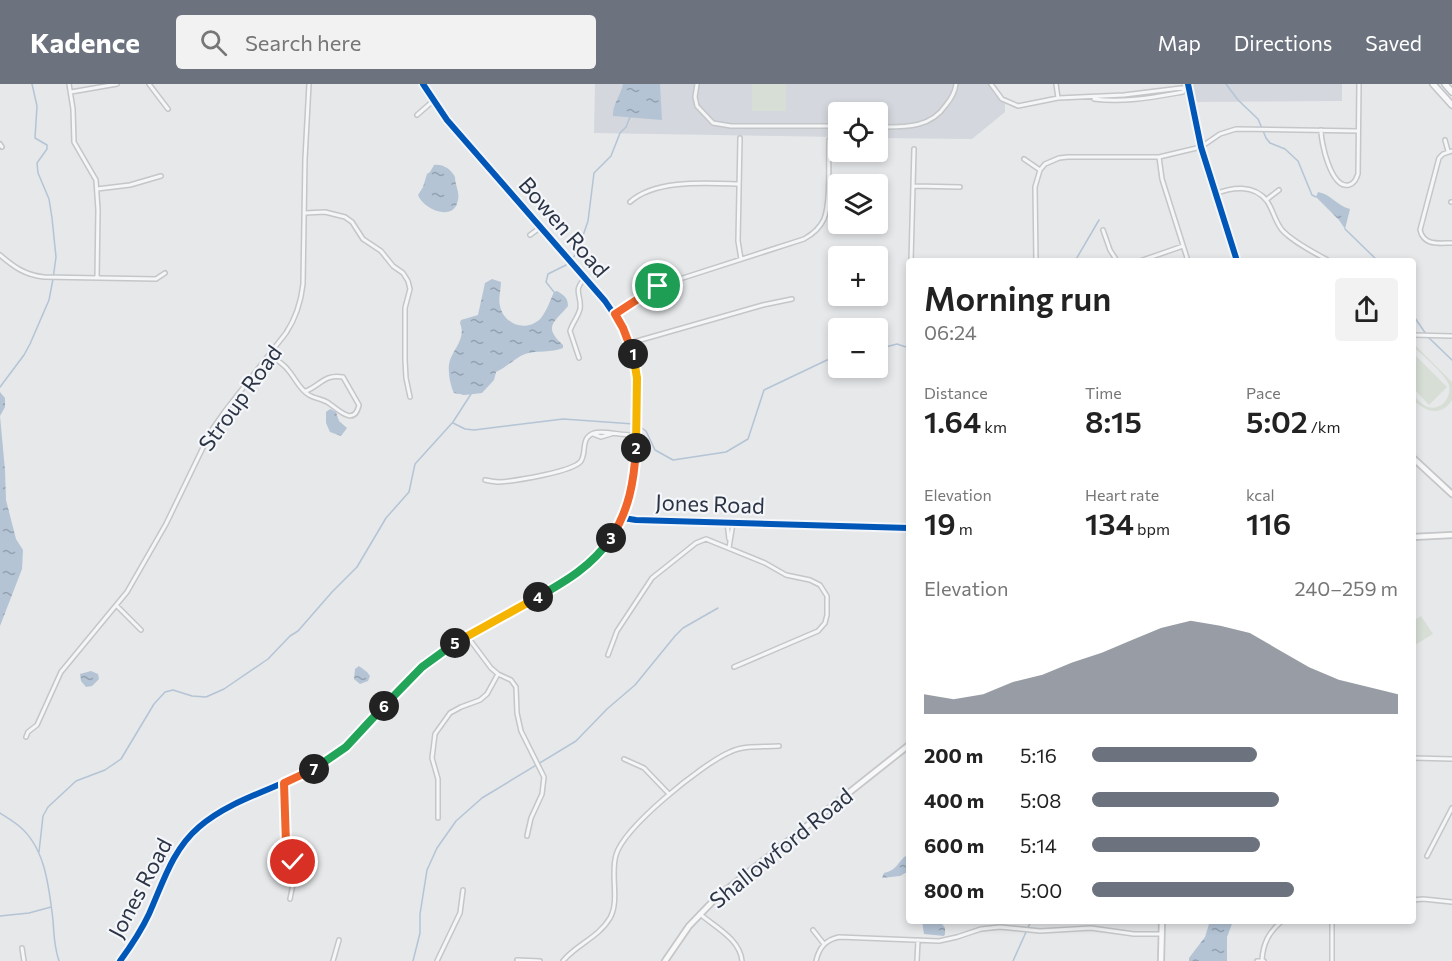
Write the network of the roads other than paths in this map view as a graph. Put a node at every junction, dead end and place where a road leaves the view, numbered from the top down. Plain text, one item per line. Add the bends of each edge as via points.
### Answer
1 (69, 84) edge
2 (117, 84) edge
3 (149, 84) edge
4 (309, 84) edge
5 (423, 84) edge
6 (697, 84) edge
7 (956, 84) edge
8 (991, 84) edge
9 (1056, 84) edge
10 (1359, 84) edge
11 (1433, 84) edge
12 (1445, 84) edge
13 (1187, 86) edge
14 (71, 92) junction
15 (1452, 92) edge
16 (1058, 98) junction
17 (433, 101) junction
18 (1452, 105) edge
19 (168, 109) dead end
20 (417, 115) dead end
21 (828, 126) edge
22 (888, 127) edge
23 (1322, 130) junction
24 (1358, 130) junction
25 (740, 138) dead end
26 (1445, 140) dead end
27 (1201, 147) junction
28 (914, 149) dead end
29 (1450, 151) edge
30 (1159, 157) junction
31 (1024, 159) dead end
32 (828, 162) edge
33 (1040, 170) junction
34 (161, 176) dead end
35 (739, 184) junction
36 (913, 186) junction
37 (960, 188) dead end
38 (97, 189) junction
39 (1279, 190) dead end
40 (1215, 194) junction
41 (1266, 200) junction
42 (630, 202) dead end
43 (305, 213) junction
44 (541, 227) junction
45 (1103, 230) dead end
46 (530, 235) dead end
47 (1452, 243) edge
48 (1184, 246) junction
49 (1, 257) edge
50 (911, 258) edge
51 (1036, 258) edge
52 (1115, 258) edge
53 (1149, 258) edge
54 (1187, 258) edge
55 (1237, 258) edge
56 (1320, 258) edge
57 (741, 259) junction
58 (165, 273) dead end
59 (97, 278) junction
60 (585, 278) junction
61 (792, 299) dead end
62 (615, 314) junction
63 (1416, 335) edge
64 (1452, 336) edge
65 (630, 343) junction
66 (270, 355) junction
67 (579, 358) dead end
68 (314, 388) junction
69 (306, 391) junction
70 (315, 397) junction
71 (410, 397) dead end
72 (636, 435) junction
73 (1416, 461) edge
74 (485, 480) dead end
75 (1452, 494) edge
76 (623, 518) junction
77 (730, 522) junction
78 (906, 528) edge
79 (1452, 535) edge
80 (1416, 537) edge
81 (729, 548) junction
82 (117, 606) junction
83 (141, 630) dead end
84 (467, 636) junction
85 (608, 655) dead end
86 (734, 667) dead end
87 (498, 674) junction
88 (26, 736) dead end
89 (779, 746) dead end
90 (906, 748) edge
91 (1416, 758) edge
92 (624, 759) dead end
93 (1452, 759) edge
94 (284, 783) junction
95 (669, 794) junction
96 (1452, 808) edge
97 (438, 818) dead end
98 (527, 836) dead end
99 (1427, 856) dead end
100 (463, 890) dead end
101 (290, 899) dead end
102 (1416, 900) edge
103 (1452, 902) edge
104 (700, 914) junction
105 (1161, 924) edge
106 (1279, 924) edge
107 (1332, 924) edge
108 (812, 932) dead end
109 (1161, 934) junction
110 (339, 940) dead end
111 (918, 940) junction
112 (824, 944) junction
113 (22, 948) dead end
114 (517, 960) edge
115 (24, 961) edge
116 (120, 961) edge
117 (333, 961) edge
118 (437, 961) edge
119 (540, 961) edge
120 (563, 961) edge
121 (665, 961) edge
122 (742, 961) edge
123 (816, 961) edge
124 (917, 961) edge
125 (1161, 961) edge
126 (1261, 961) edge
127 (1332, 961) edge

1 - 14 street
2 - 14 street
3 - 19 street
4 - 43 street, Stroup Road
5 - 17 street, Bowen Road
6 - 21 street via 697,106 712,123
7 - 22 street via 941,113 931,120 910,127
8 - 16 street via 999,97 1016,105
9 - 16 street
10 - 24 street
11 - 18 main road
12 - 15 main road
13 - 16 street via 1184,92 1133,99
13 - 27 street
14 - 38 street via 74,142 93,172
17 - 20 street
17 - 44 street, Bowen Road
23 - 24 street
23 - 24 street via 1323,151 1334,175 1338,182 1348,185 1358,174
23 - 27 street via 1228,130
25 - 35 street
26 - 29 street
27 - 30 street
27 - 40 street
28 - 36 street
29 - 47 street via 1439,158 1420,230 1429,242
30 - 33 street via 1068,157 1052,160
30 - 48 street via 1162,179
31 - 33 street
32 - 57 street via 826,209 820,227 804,238
33 - 51 street via 1035,188
34 - 38 street
35 - 42 street via 678,183
35 - 57 street
36 - 37 street
36 - 50 street
38 - 59 street
39 - 41 street
40 - 41 street via 1246,189
40 - 55 street
41 - 56 street via 1283,230
43 - 66 street, Stroup Road via 300,302 291,326
43 - 71 street via 324,212 348,219 363,239 381,251 408,281 405,360
44 - 46 street
44 - 60 street, Bowen Road
45 - 52 street
48 - 53 street
48 - 54 street
49 - 59 street via 34,276
57 - 62 street via 658,286
58 - 59 street via 156,279
60 - 62 street, Bowen Road
60 - 67 street via 578,286 579,313 570,331
61 - 65 street
62 - 65 street, Bowen Road
63 - 64 street
65 - 72 street, Bowen Road via 637,378
66 - 69 street
66 - 82 street, Stroup Road via 211,431 166,524
68 - 69 street
68 - 70 street
68 - 70 street via 326,377 343,377 359,405 348,416
69 - 70 street
72 - 74 street via 593,434 585,441 583,456 576,466 528,479
72 - 76 street, Bowen Road via 633,486
73 - 75 street
76 - 77 street, Jones Road
76 - 84 street, Jones Road via 606,546 582,570
77 - 78 street, Jones Road
77 - 81 street
79 - 80 street
81 - 85 street via 702,540 655,574 617,631
81 - 86 street via 786,575 815,582 824,589 828,600 826,619 818,631
82 - 83 street
82 - 88 street, Stroup Road via 61,672 38,725
84 - 87 street
84 - 94 street, Jones Road via 408,680 335,755
87 - 97 street via 488,694 450,713 435,734 432,758 438,779
87 - 98 street via 516,687 521,731 544,777
89 - 95 street via 730,752
90 - 104 street, Shallowford Road
91 - 93 street
92 - 95 street via 644,768
94 - 101 street via 284,837 295,874
94 - 116 street, Jones Road via 219,812 191,834 171,862 143,926
95 - 120 street via 619,848 614,863 614,906 609,920
96 - 99 street
100 - 118 street via 460,913
102 - 103 street
104 - 121 street, Shallowford Road
104 - 122 street via 734,942
105 - 109 street
106 - 126 street via 1268,935
107 - 127 street
108 - 112 street
109 - 111 street via 1000,927 981,928 948,940
109 - 125 street
110 - 117 street
111 - 112 street via 839,938
111 - 124 street
112 - 123 street
113 - 115 street
114 - 119 street

